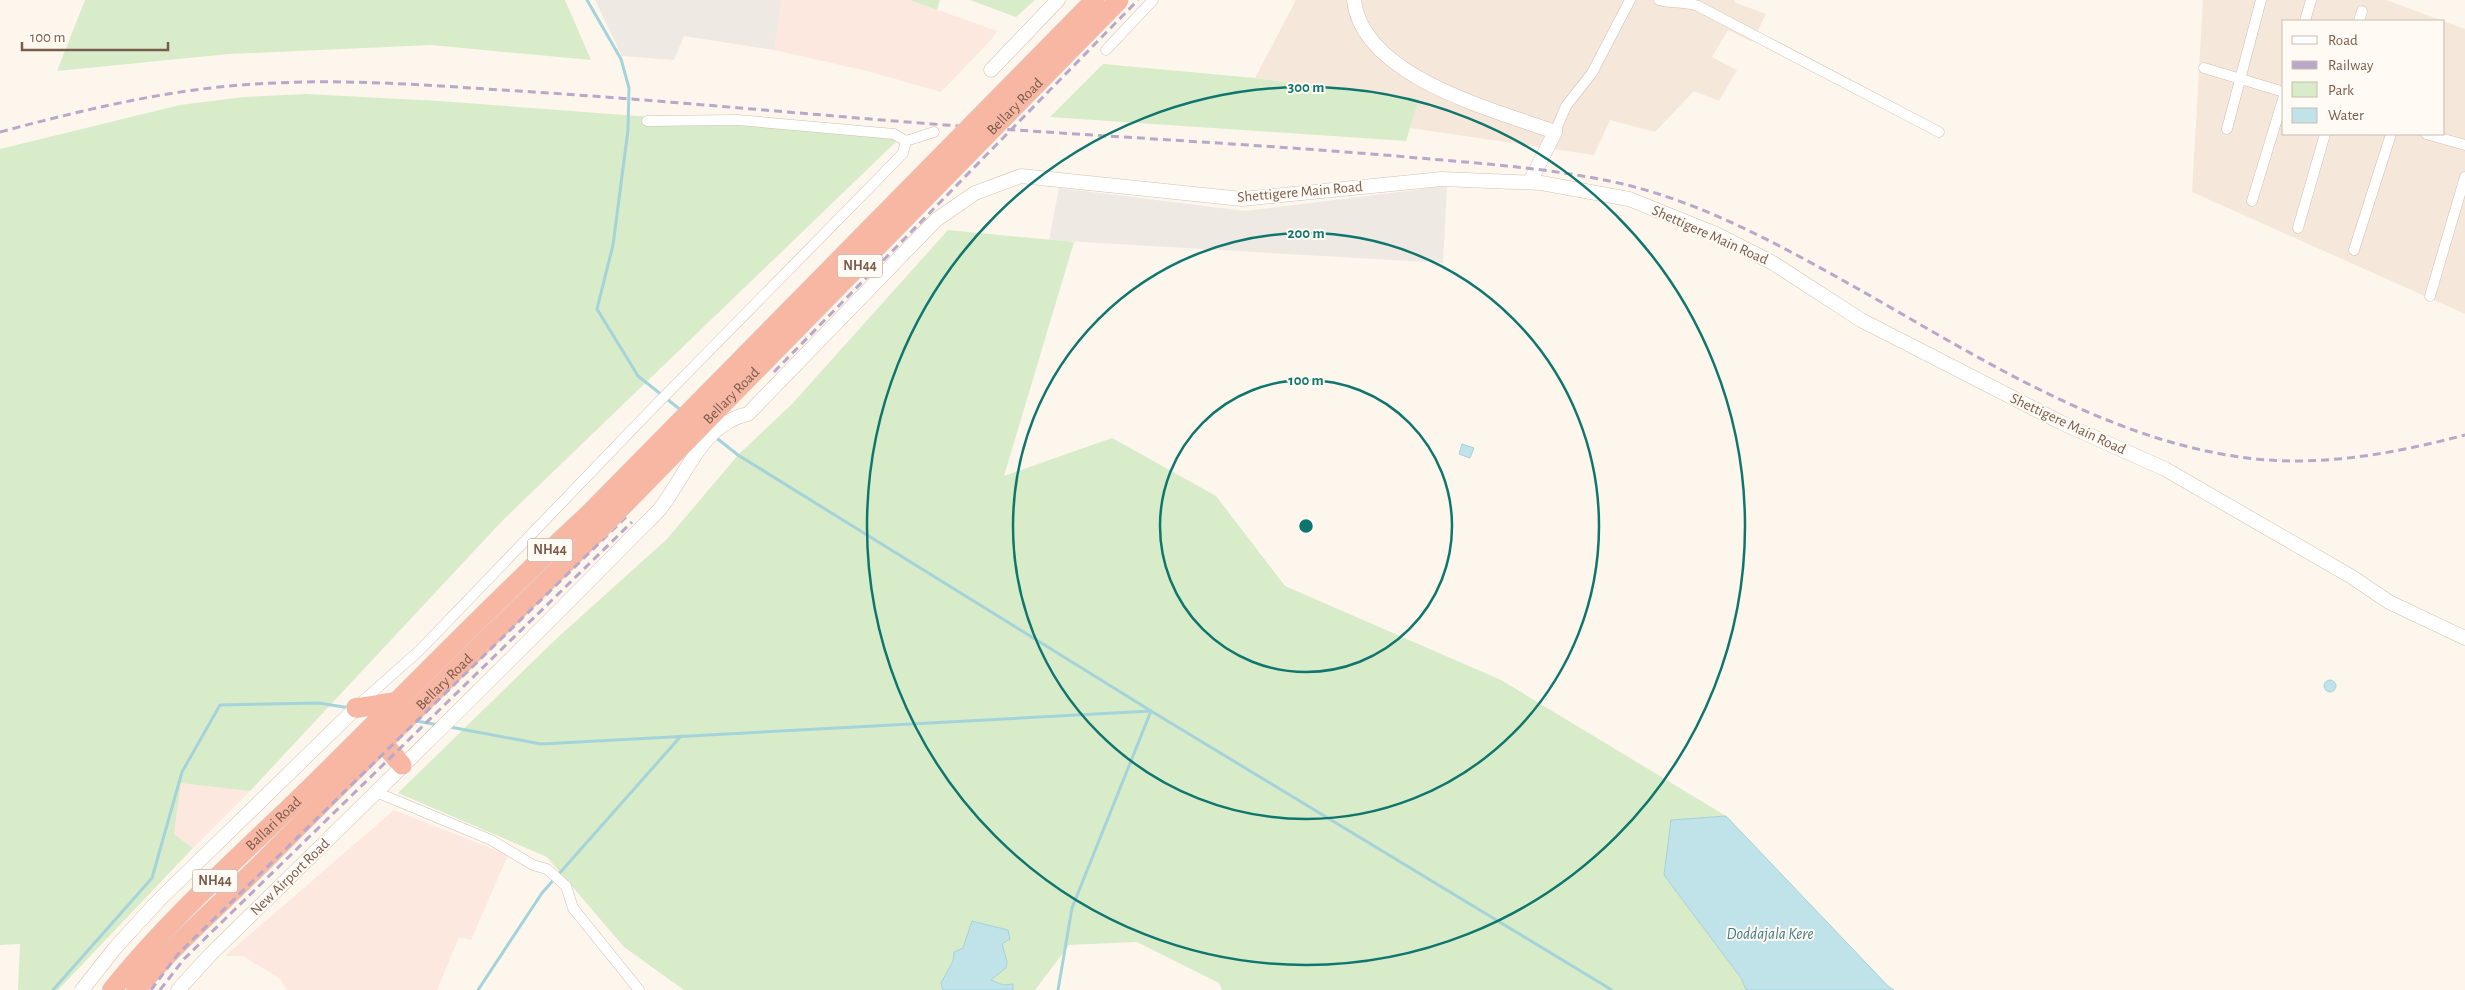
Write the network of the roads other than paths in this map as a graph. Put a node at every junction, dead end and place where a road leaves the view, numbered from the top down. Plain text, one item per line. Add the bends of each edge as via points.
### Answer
1 (1058, 0) edge
2 (1094, 0) edge
3 (1120, 0) edge
4 (1153, 0) edge
5 (1354, 0) edge
6 (1630, 0) edge
7 (1659, 0) edge
8 (2261, 0) edge
9 (2311, 0) edge
10 (2305, 20) edge
11 (1106, 50) dead end
12 (2204, 68) dead end
13 (991, 70) dead end
14 (2239, 79) junction
15 (2282, 91) edge
16 (2282, 103) edge
17 (647, 121) dead end
18 (2227, 129) dead end
19 (934, 132) dead end
20 (1555, 132) junction
21 (1939, 132) dead end
22 (2325, 135) edge
23 (2390, 135) edge
24 (2430, 135) edge
25 (906, 141) junction
26 (2465, 145) edge
27 (2465, 177) edge
28 (1530, 182) junction
29 (2252, 201) dead end
30 (2298, 228) dead end
31 (2354, 250) dead end
32 (2430, 296) dead end
33 (694, 455) joint
34 (2465, 638) edge
35 (354, 710) junction
36 (387, 710) junction
37 (383, 743) junction
38 (402, 765) junction
39 (329, 781) junction
40 (376, 792) junction
41 (82, 990) edge
42 (112, 990) edge
43 (136, 990) edge
44 (178, 990) edge
45 (639, 990) edge

1 - 13 main road
2 - 36 highway, Bellary Road / NH44, bridge via 587,516 513,584
3 - 37 highway, Bellary Road / NH44, bridge via 598,531
4 - 11 street
5 - 20 main road via 1365,29 1389,58 1406,72 1441,90
6 - 20 street via 1592,73 1566,106
7 - 21 street via 1698,6
8 - 14 street
9 - 10 street
12 - 14 street
14 - 15 street
14 - 18 street
16 - 29 street
17 - 25 street via 738,120 894,134
19 - 25 street
20 - 28 main road
22 - 30 street
23 - 31 street
24 - 26 street
25 - 35 street via 903,153 420,650
27 - 32 street
28 - 33 main road, Shettigere Main Road via 1442,179 1242,199 1021,176 975,193 936,220 748,414 736,417 717,431
28 - 34 main road, Shettigere Main Road via 1629,199 1716,234 1773,263 1861,320 2060,422 2165,469 2344,572 2388,602
33 - 38 main road, New Airport Road via 659,509 510,662
35 - 36 highway
35 - 41 main road via 159,900
36 - 39 highway, Ballari Road / NH44
37 - 38 highway
37 - 39 highway, Bellary Road / NH44
38 - 40 main road, New Airport Road
39 - 42 highway, Ballari Road / NH44 via 156,937
39 - 43 highway, Ballari Road / NH44 via 262,863 174,946
40 - 44 main road, New Airport Road
40 - 45 street via 491,840 533,865 547,869 566,886 573,908

